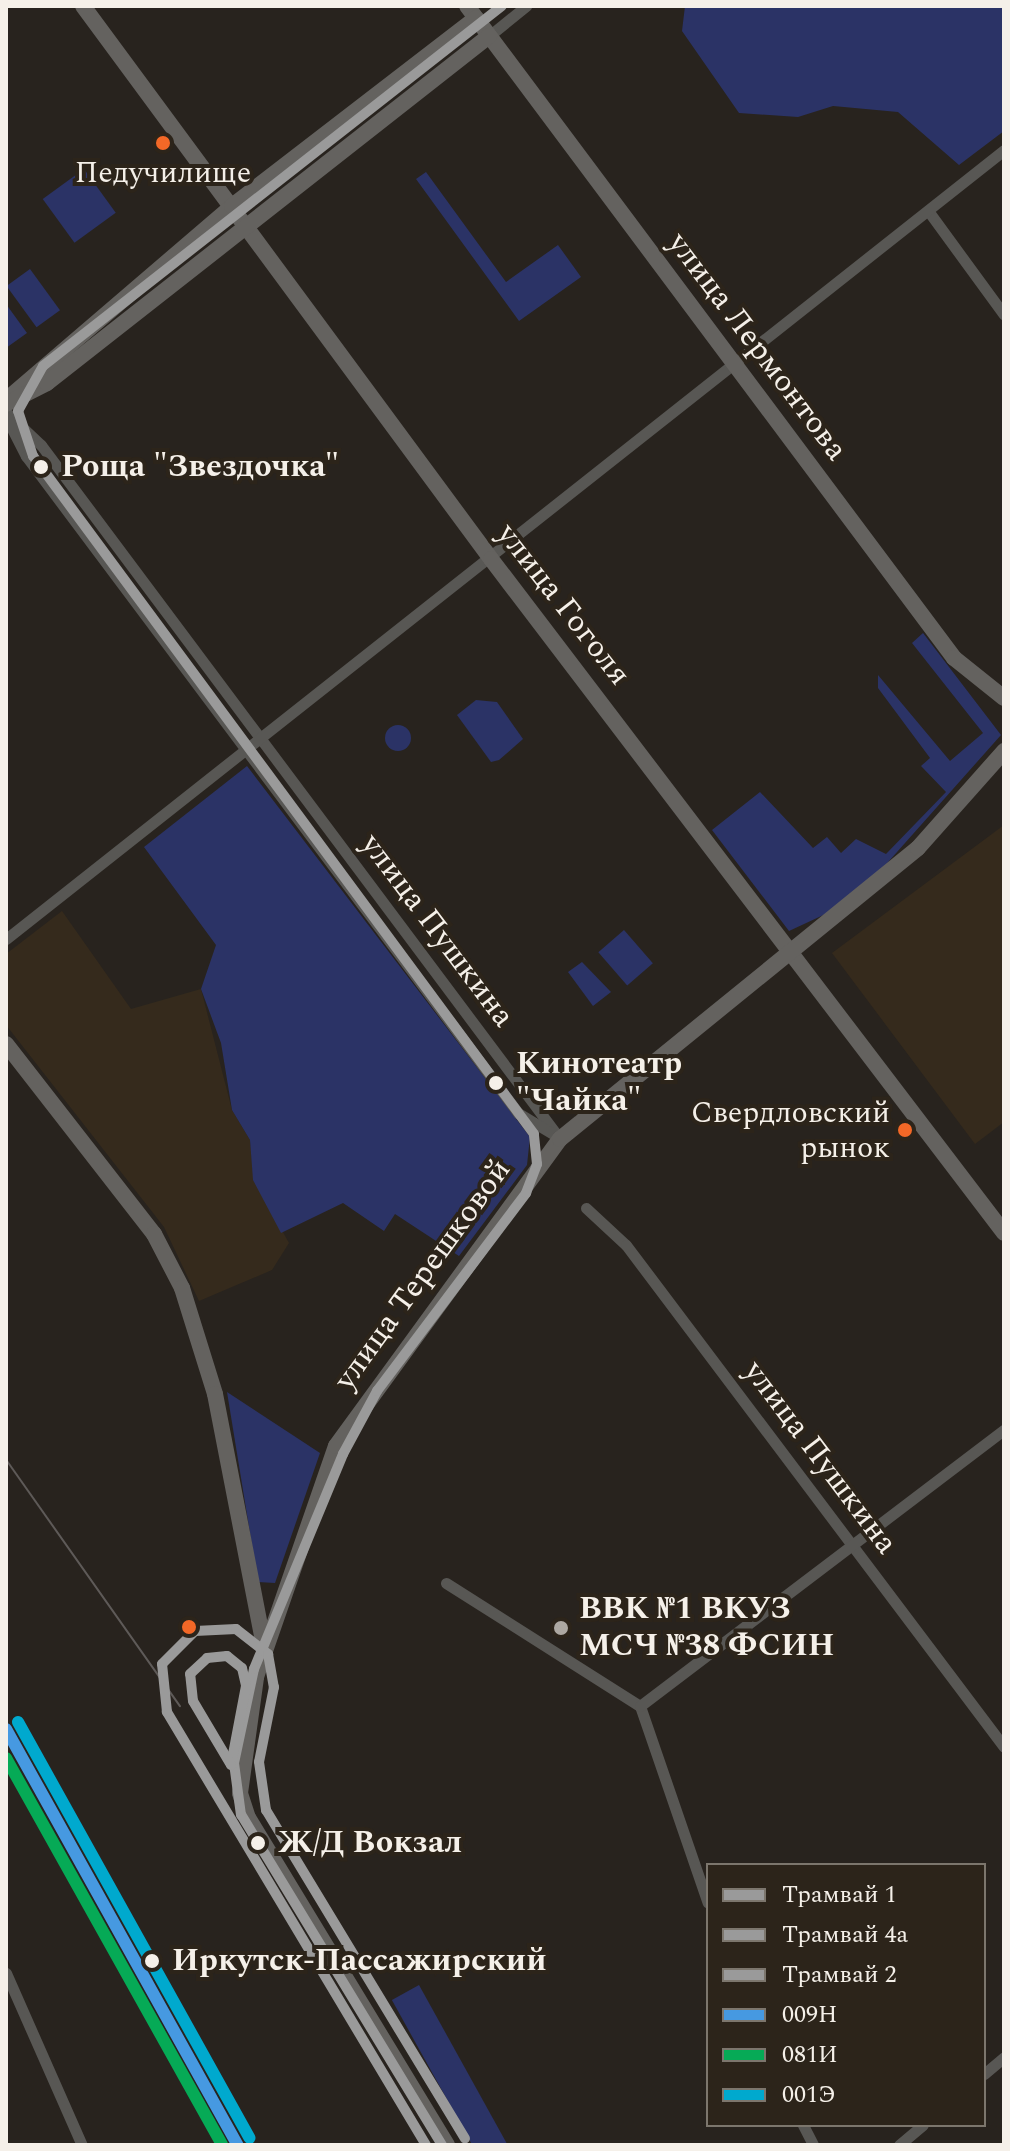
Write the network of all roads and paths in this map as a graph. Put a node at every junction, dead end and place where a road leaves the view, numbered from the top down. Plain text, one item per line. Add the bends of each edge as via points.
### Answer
1 (83, 6) edge
2 (526, 6) edge
3 (472, 12) edge
4 (489, 36) junction
5 (1004, 150) edge
6 (232, 206) junction
7 (929, 212) junction
8 (245, 225) junction
9 (1004, 315) edge
10 (736, 366) junction
11 (6, 402) edge
12 (6, 415) edge
13 (491, 559) junction
14 (1004, 698) edge
15 (264, 742) junction
16 (1004, 751) edge
17 (247, 755) junction
18 (6, 939) edge
19 (796, 951) junction
20 (6, 1044) edge
21 (560, 1139) junction
22 (586, 1208) dead end
23 (1004, 1233) edge
24 (1004, 1430) edge
25 (852, 1543) junction
26 (446, 1583) dead end
27 (265, 1652) junction
28 (640, 1706) junction
29 (1004, 1747) edge
30 (706, 1897) edge
31 (6, 1973) edge
32 (1004, 2057) edge
33 (986, 2072) edge
34 (804, 2127) edge
35 (921, 2127) edge
36 (82, 2145) edge
37 (447, 2145) edge
38 (813, 2145) edge
39 (899, 2145) edge

1 - 6 street, улица Гоголя
2 - 4 street
3 - 4 street, улица Лермонтова
3 - 6 street
4 - 8 street
4 - 10 street, улица Лермонтова
5 - 7 street
6 - 8 street, улица Гоголя
6 - 11 street
7 - 9 street
7 - 10 street
8 - 11 street via 47,383
8 - 13 street, улица Гоголя
10 - 13 street
10 - 14 street, улица Лермонтова via 954,658
12 - 15 street, улица Пушкина via 41,445
12 - 17 street, улица Пушкина via 26,456
13 - 15 street
13 - 19 street, улица Гоголя
15 - 17 street
15 - 21 street, улица Пушкина
16 - 19 street, улица Терешковой via 918,848
17 - 18 street
17 - 21 street, улица Пушкина via 518,1113
19 - 21 street, улица Терешковой
19 - 23 street, улица Гоголя
20 - 27 street via 154,1234 182,1288 215,1394
21 - 27 street, улица Терешковой via 336,1446
22 - 25 street, улица Пушкина via 626,1245
24 - 25 street
25 - 28 street
25 - 29 street, улица Пушкина
26 - 28 street
27 - 37 street, улица Терешковой via 243,1737 240,1783 248,1818
28 - 30 street
31 - 36 street
32 - 33 street
34 - 38 street
35 - 39 street

